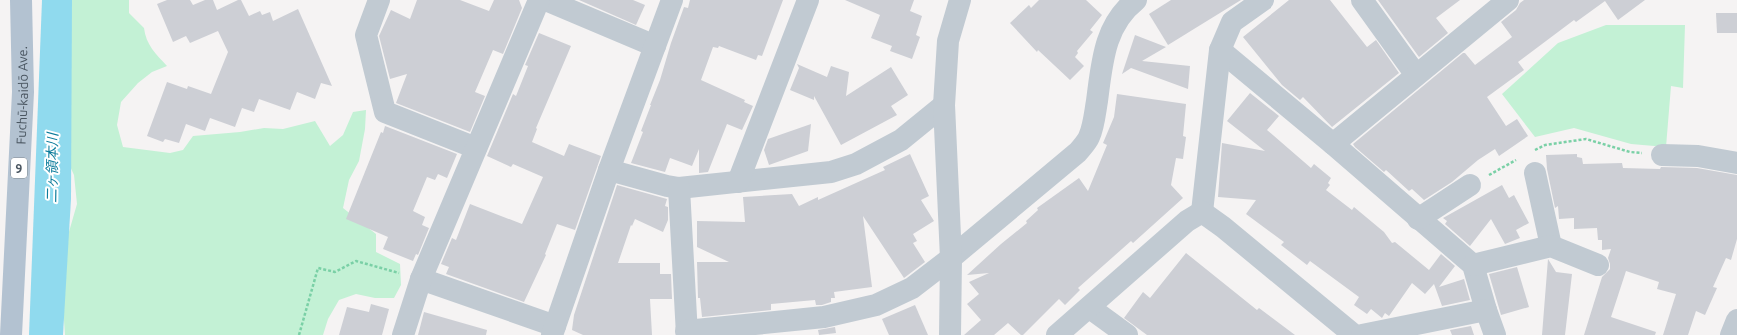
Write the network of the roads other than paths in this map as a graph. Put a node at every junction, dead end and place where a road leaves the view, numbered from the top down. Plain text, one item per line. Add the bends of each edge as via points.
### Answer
1 (21, 0) edge
2 (379, 0) edge
3 (539, 0) edge
4 (546, 0) edge
5 (672, 0) edge
6 (808, 0) edge
7 (960, 0) edge
8 (1136, 0) edge
9 (1263, 0) edge
10 (1362, 0) edge
11 (1508, 0) edge
12 (655, 46) junction
13 (1220, 50) junction
14 (1416, 75) junction
15 (944, 104) junction
16 (1332, 144) junction
17 (476, 148) junction
18 (1662, 155) road end
19 (1737, 163) edge
20 (1528, 165) road end
21 (609, 170) junction
22 (738, 182) junction
23 (1470, 185) road end
24 (679, 188) junction
25 (1202, 212) junction
26 (1418, 219) junction
27 (1551, 246) junction
28 (951, 258) junction
29 (1473, 265) junction
30 (1598, 265) dead end
31 (421, 279) junction
32 (1090, 308) junction
33 (1486, 310) junction
34 (1737, 320) edge
35 (553, 330) edge
36 (686, 333) edge
37 (11, 335) edge
38 (403, 335) edge
39 (950, 335) edge
40 (1057, 335) edge
41 (1127, 335) edge
42 (1354, 335) edge
43 (1362, 335) edge
44 (1495, 335) edge
45 (1732, 335) edge

1 - 37 main road, Fuchū-kaidō Ave. / 9 via 23,92
2 - 17 street via 366,34 385,112
3 - 17 street
4 - 12 street
5 - 12 street
6 - 22 street
7 - 15 street via 948,41
8 - 28 street via 1125,9 1112,28 1102,58 1095,115 1089,138 1078,152
9 - 13 street via 1232,22
10 - 14 street
11 - 14 street
12 - 21 street
13 - 16 street
13 - 25 street
14 - 16 street
15 - 22 street via 901,140 856,164 831,172
15 - 28 street
16 - 26 street
17 - 31 street
18 - 19 street via 1698,156
20 - 27 street
21 - 24 street
21 - 35 street
22 - 24 street
23 - 26 street
24 - 36 street
25 - 32 street via 1187,221
25 - 42 street
26 - 29 street
27 - 29 street
27 - 30 street
28 - 36 street via 912,288 876,305 824,317
28 - 39 street
29 - 33 street
31 - 35 street
31 - 38 street
32 - 40 street
32 - 41 street
33 - 43 street
33 - 44 street
34 - 45 street

